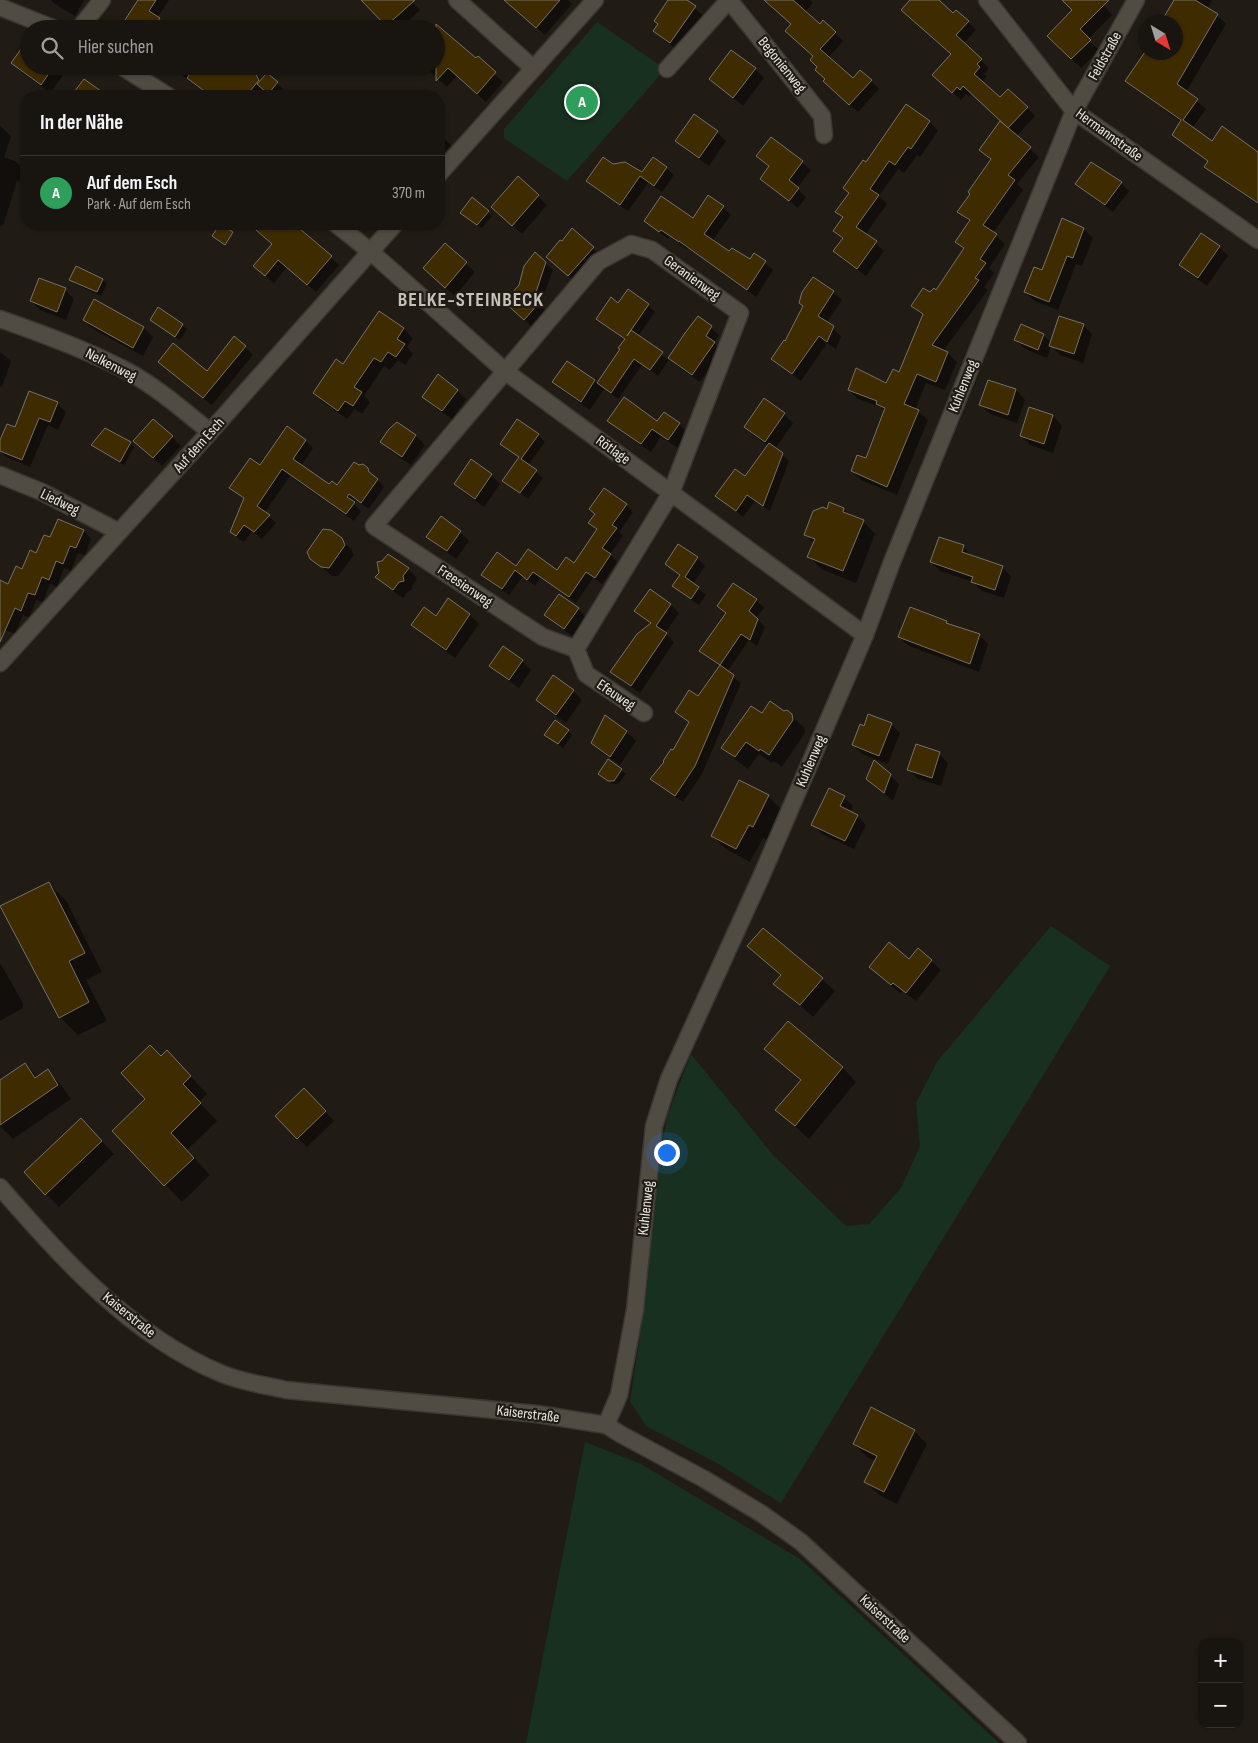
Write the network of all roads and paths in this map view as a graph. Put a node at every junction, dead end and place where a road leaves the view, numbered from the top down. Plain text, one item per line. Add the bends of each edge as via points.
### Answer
1 (102, 0) edge
2 (457, 0) edge
3 (595, 0) edge
4 (729, 0) edge
5 (987, 0) edge
6 (1136, 0) edge
7 (0, 8) edge
8 (31, 20) edge
9 (86, 20) edge
10 (533, 68) junction
11 (667, 69) dead end
12 (135, 75) edge
13 (159, 90) edge
14 (1074, 111) junction
15 (824, 135) dead end
16 (445, 167) edge
17 (344, 230) edge
18 (390, 230) edge
19 (1258, 240) edge
20 (371, 252) junction
21 (0, 318) edge
22 (506, 372) junction
23 (210, 432) junction
24 (0, 475) edge
25 (671, 493) junction
26 (119, 532) junction
27 (865, 635) junction
28 (576, 649) junction
29 (0, 663) edge
30 (644, 713) dead end
31 (0, 1187) edge
32 (606, 1425) junction
33 (1018, 1743) edge

1 - 9 street
2 - 10 street
3 - 10 street
4 - 11 street
4 - 15 street, Begonienweg via 822,116
5 - 14 street, Hermannstraße
6 - 14 street, Feldstraße
7 - 8 street
10 - 16 street
12 - 13 street
14 - 19 street, Hermannstraße
14 - 27 street, Kuhlenweg
17 - 20 street, Rötlage
18 - 20 street, Auf dem Esch
20 - 22 street, Rötlage
20 - 23 street, Auf dem Esch
21 - 23 street, Nelkenweg via 54,338 128,372 169,398
22 - 25 street, Rötlage
22 - 25 street, Geranienweg via 598,262 631,244 652,250 740,313
22 - 28 street, Freesienweg via 374,526 543,637
23 - 26 street, Auf dem Esch
24 - 26 street, Liedweg via 42,492
25 - 27 street, Rötlage
25 - 28 street
26 - 29 street, Auf dem Esch
27 - 32 street, Kuhlenweg via 669,1080 654,1126 635,1310 619,1394
28 - 30 street, Efeuweg via 586,674
31 - 32 street, Kaiserstraße via 78,1271 127,1316 187,1358 222,1374 286,1390 538,1414
32 - 33 street, Kaiserstraße via 704,1479 801,1542

